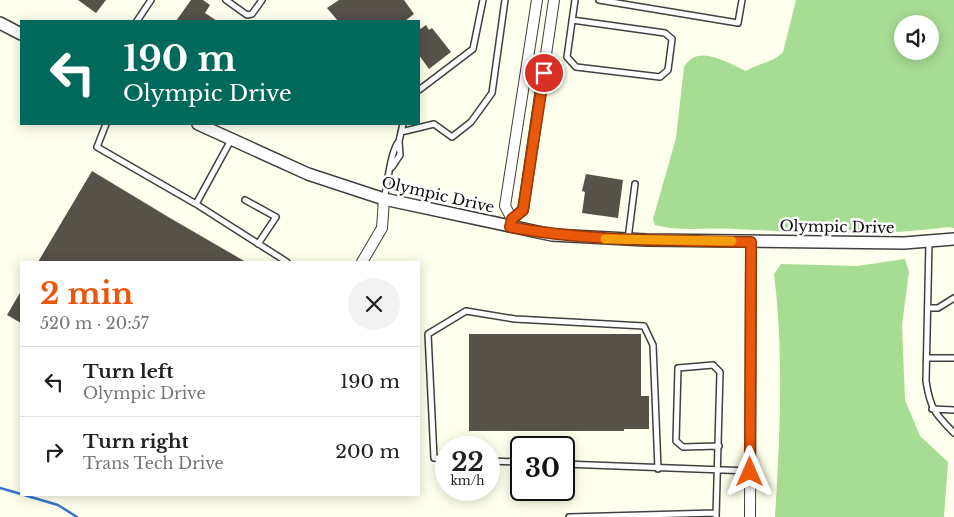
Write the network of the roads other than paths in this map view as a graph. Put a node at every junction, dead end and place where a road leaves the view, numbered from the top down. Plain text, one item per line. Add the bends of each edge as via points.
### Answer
1 (152, 0) edge
2 (226, 0) edge
3 (262, 0) edge
4 (483, 0) edge
5 (505, 0) edge
6 (537, 0) edge
7 (554, 0) edge
8 (575, 0) edge
9 (599, 0) edge
10 (742, 0) edge
11 (138, 20) edge
12 (572, 20) junction
13 (0, 23) edge
14 (20, 33) edge
15 (420, 89) edge
16 (106, 125) edge
17 (403, 125) edge
18 (211, 127) edge
19 (401, 132) junction
20 (231, 140) junction
21 (635, 184) dead end
22 (384, 199) junction
23 (245, 200) dead end
24 (196, 204) junction
25 (511, 223) junction
26 (954, 239) edge
27 (628, 240) junction
28 (751, 242) junction
29 (929, 242) junction
30 (258, 244) junction
31 (284, 261) edge
32 (363, 261) edge
33 (954, 298) edge
34 (928, 308) junction
35 (927, 358) junction
36 (954, 358) edge
37 (932, 409) junction
38 (954, 410) edge
39 (954, 433) edge
40 (719, 446) junction
41 (435, 458) edge
42 (575, 465) edge
43 (658, 469) junction
44 (718, 471) junction
45 (750, 472) junction
46 (715, 515) edge
47 (568, 517) edge
48 (750, 517) edge

1 - 11 lane
2 - 3 lane via 247,15 252,14
4 - 15 lane via 473,49
5 - 19 lane via 492,93 471,122 452,137 434,124
6 - 25 street via 505,206
7 - 25 street via 523,210
8 - 12 lane
9 - 10 lane via 738,23
12 - 12 lane via 567,58 576,67 660,77 668,70 672,39 665,33
13 - 14 street
16 - 24 lane via 97,147
17 - 19 lane
18 - 20 street, Olympic Drive
19 - 22 lane via 398,141 400,155 391,168
20 - 22 street, Olympic Drive via 308,174
20 - 24 lane
21 - 27 lane
22 - 25 street, Olympic Drive
22 - 32 street via 382,228
23 - 30 lane via 276,217
24 - 30 lane
25 - 27 street, Olympic Drive via 552,235
26 - 29 street, Olympic Drive
27 - 28 street, Olympic Drive
28 - 29 street, Olympic Drive
28 - 45 street
29 - 34 lane
30 - 31 lane
33 - 34 lane via 938,308
34 - 35 lane
35 - 36 lane
35 - 37 lane via 926,381
37 - 38 lane
37 - 39 lane
40 - 40 lane via 720,372 713,365 678,368 676,441 683,447
40 - 44 lane
41 - 43 lane via 428,334 466,311 515,319 644,326 653,345
42 - 43 lane
43 - 44 lane
44 - 45 lane
44 - 46 lane
45 - 48 street
46 - 47 lane

